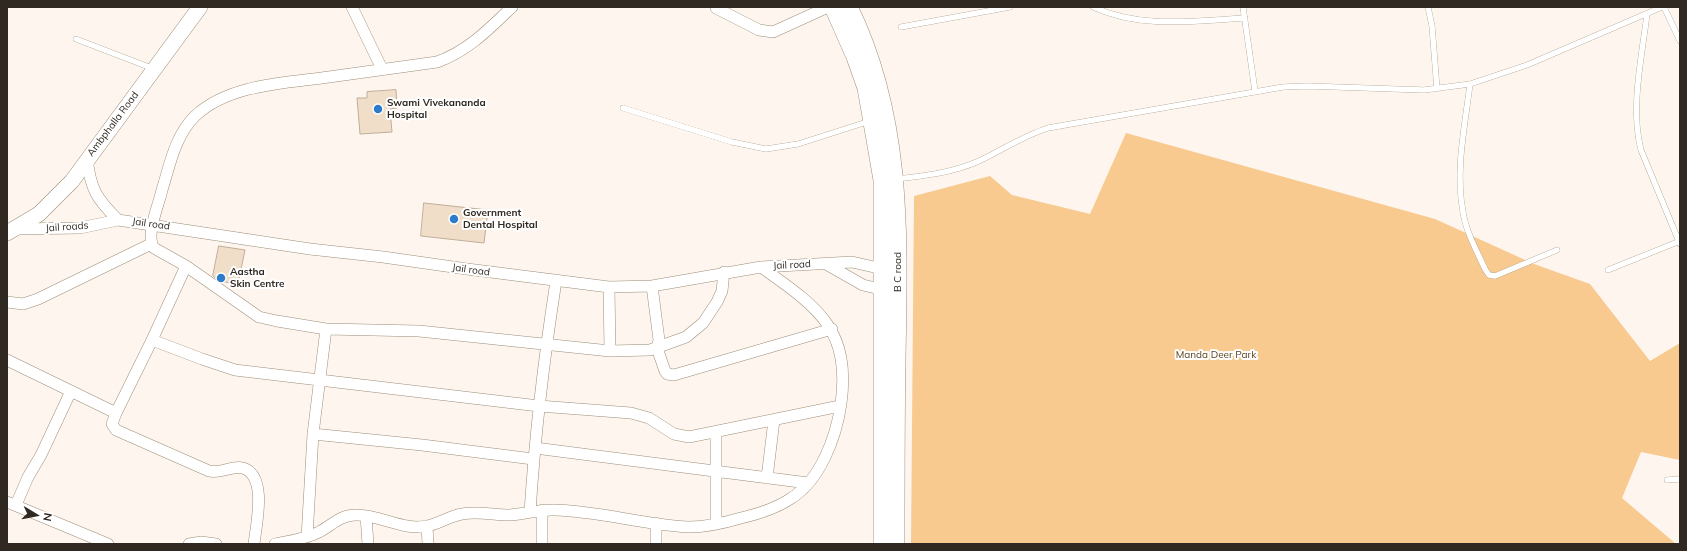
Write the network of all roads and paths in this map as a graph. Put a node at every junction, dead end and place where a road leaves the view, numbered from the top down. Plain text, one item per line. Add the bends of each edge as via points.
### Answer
1 (200, 7) edge
2 (352, 7) edge
3 (512, 7) edge
4 (828, 7) edge
5 (833, 7) edge
6 (849, 7) edge
7 (1010, 7) edge
8 (1093, 7) edge
9 (1243, 7) edge
10 (1428, 7) edge
11 (1663, 7) edge
12 (716, 8) dead end
13 (1647, 14) junction
14 (1245, 18) junction
15 (901, 27) dead end
16 (76, 39) dead end
17 (1680, 41) edge
18 (154, 69) junction
19 (382, 69) junction
20 (1470, 84) junction
21 (1438, 89) junction
22 (1255, 91) junction
23 (623, 108) dead end
24 (873, 121) junction
25 (87, 159) junction
26 (889, 180) junction
27 (118, 220) junction
28 (153, 224) junction
29 (11, 231) edge
30 (1680, 242) edge
31 (151, 244) junction
32 (1557, 250) dead end
33 (825, 263) junction
34 (186, 266) junction
35 (761, 267) junction
36 (890, 270) junction
37 (1608, 270) dead end
38 (724, 272) junction
39 (556, 281) junction
40 (652, 286) junction
41 (610, 287) junction
42 (890, 291) junction
43 (7, 302) edge
44 (326, 329) junction
45 (832, 330) junction
46 (152, 340) junction
47 (546, 345) junction
48 (658, 348) junction
49 (610, 351) junction
50 (7, 360) edge
51 (320, 379) junction
52 (71, 391) junction
53 (538, 406) junction
54 (840, 406) junction
55 (116, 413) junction
56 (774, 420) junction
57 (716, 432) junction
58 (313, 434) junction
59 (534, 454) junction
60 (715, 472) junction
61 (767, 478) junction
62 (1680, 479) edge
63 (1667, 480) dead end
64 (808, 483) junction
65 (12, 503) edge
66 (542, 510) junction
67 (530, 512) junction
68 (366, 516) junction
69 (656, 523) junction
70 (716, 524) junction
71 (427, 526) junction
72 (307, 537) junction
73 (108, 544) edge
74 (189, 544) edge
75 (216, 544) edge
76 (254, 544) edge
77 (275, 544) edge
78 (368, 544) edge
79 (428, 544) edge
80 (542, 544) edge
81 (656, 544) edge
82 (882, 544) edge
83 (896, 544) edge

1 - 18 main road, Ambphalla Road
2 - 19 street
3 - 19 street via 471,45 451,57 437,62
4 - 12 street via 773,32 759,30
5 - 24 main road via 866,88
6 - 26 main road via 863,36 887,121
7 - 15 lane
8 - 14 lane via 1123,18 1155,22
9 - 14 lane
10 - 21 lane
11 - 13 lane
11 - 17 lane
13 - 20 lane via 1527,65
13 - 30 lane via 1637,100 1638,139 1640,150
14 - 22 lane
16 - 18 lane
18 - 25 main road, Ambphalla Road
19 - 28 street via 263,87 221,99 207,107 182,132 174,150
20 - 21 lane
20 - 32 lane via 1460,172 1460,196 1467,229 1485,269 1495,276
21 - 22 lane via 1307,86
22 - 26 lane via 1048,128 961,168
23 - 24 lane via 732,142 766,149 798,144
24 - 26 main road
25 - 27 street via 95,194
25 - 29 main road, Ambphalla Road via 59,196 40,214
26 - 36 main road
27 - 28 street, Jail road
27 - 29 street, Jail roads via 80,228
28 - 31 street
28 - 39 street, Jail road via 310,249
30 - 37 lane
31 - 34 street
31 - 43 street via 38,299 23,304
33 - 35 street, Jail road
33 - 36 street, Jail road via 852,262
33 - 42 street via 863,285
34 - 44 street via 259,317
34 - 46 street
35 - 38 street, Jail road
35 - 45 street via 814,307
36 - 42 main road
38 - 40 street, Jail road
38 - 48 street via 722,290 703,323 686,337
39 - 41 street, Jail road
39 - 47 street
40 - 41 street, Jail road
40 - 48 street via 660,340
41 - 49 street
42 - 82 main road
42 - 83 main road, B C road
44 - 47 street via 419,331
44 - 51 street
45 - 48 street via 674,375 665,371
45 - 54 street via 839,348 842,371
46 - 51 street via 236,370
46 - 55 street
47 - 49 street
47 - 53 street
48 - 49 street via 639,352
50 - 52 street
51 - 53 street
51 - 58 street
52 - 55 street
52 - 65 street via 41,455
53 - 57 street via 631,413 649,418 674,434 682,436
53 - 59 street
54 - 56 street
54 - 64 street via 834,434
55 - 76 street via 112,424 116,430 209,471 222,472 238,468 247,470 256,480 259,490
56 - 57 street
56 - 61 street
57 - 60 street
58 - 59 street
58 - 72 street
59 - 60 street
59 - 67 street
60 - 61 street
60 - 70 street
61 - 64 street
62 - 63 lane
64 - 70 street via 792,498 777,507
65 - 73 street
66 - 67 street
66 - 69 street via 599,514
66 - 80 street
67 - 71 street via 508,515 463,513
68 - 71 street via 411,526
68 - 72 street via 345,516
68 - 78 street
69 - 70 street via 689,527
69 - 81 street
71 - 79 street
72 - 77 street
74 - 75 street

